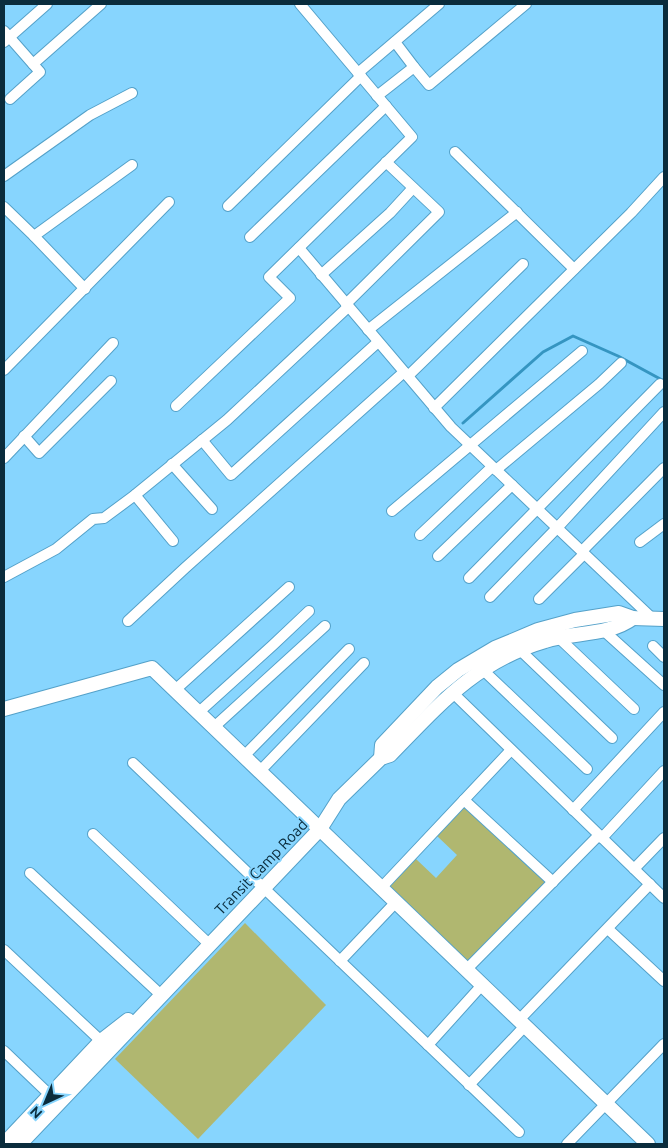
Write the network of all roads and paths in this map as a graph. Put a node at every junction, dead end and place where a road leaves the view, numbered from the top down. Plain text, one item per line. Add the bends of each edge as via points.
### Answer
1 (47, 4) edge
2 (101, 4) edge
3 (300, 4) edge
4 (439, 4) edge
5 (526, 4) edge
6 (6, 37) edge
7 (395, 42) junction
8 (32, 64) junction
9 (414, 67) junction
10 (359, 74) junction
11 (132, 93) dead end
12 (377, 96) junction
13 (10, 100) dead end
14 (386, 106) junction
15 (455, 152) dead end
16 (386, 162) junction
17 (132, 165) dead end
18 (4, 176) edge
19 (664, 177) edge
20 (413, 188) junction
21 (169, 202) dead end
22 (228, 206) dead end
23 (4, 207) edge
24 (517, 212) junction
25 (34, 236) junction
26 (250, 237) dead end
27 (298, 248) junction
28 (523, 264) dead end
29 (574, 269) junction
30 (321, 275) junction
31 (84, 289) junction
32 (347, 305) junction
33 (368, 330) junction
34 (378, 342) junction
35 (112, 343) dead end
36 (582, 351) dead end
37 (621, 363) dead end
38 (4, 370) edge
39 (406, 374) junction
40 (111, 381) dead end
41 (660, 384) dead end
42 (176, 406) dead end
43 (434, 408) junction
44 (664, 412) edge
45 (24, 436) junction
46 (202, 440) junction
47 (469, 445) junction
48 (4, 458) edge
49 (172, 464) junction
50 (494, 468) junction
51 (664, 468) edge
52 (512, 485) junction
53 (135, 495) junction
54 (212, 509) dead end
55 (537, 509) junction
56 (392, 511) dead end
57 (664, 524) edge
58 (557, 528) junction
59 (420, 536) dead end
60 (173, 541) dead end
61 (640, 542) dead end
62 (583, 553) junction
63 (438, 556) dead end
64 (4, 577) edge
65 (469, 578) dead end
66 (289, 587) dead end
67 (490, 597) dead end
68 (539, 599) dead end
69 (309, 611) dead end
70 (633, 618) junction
71 (658, 619) edge
72 (128, 621) dead end
73 (325, 626) dead end
74 (603, 630) junction
75 (559, 638) junction
76 (653, 646) dead end
77 (349, 649) dead end
78 (520, 650) junction
79 (664, 657) edge
80 (364, 663) dead end
81 (482, 669) junction
82 (664, 684) edge
83 (454, 685) junction
84 (175, 690) junction
85 (4, 709) edge
86 (634, 709) dead end
87 (199, 712) junction
88 (664, 712) edge
89 (214, 727) junction
90 (612, 738) dead end
91 (511, 750) junction
92 (244, 756) junction
93 (133, 763) dead end
94 (587, 769) dead end
95 (260, 771) junction
96 (664, 772) edge
97 (464, 800) junction
98 (573, 810) junction
99 (320, 829) junction
100 (93, 834) dead end
101 (600, 837) junction
102 (664, 838) edge
103 (634, 869) junction
104 (30, 873) dead end
105 (553, 882) junction
106 (650, 884) junction
107 (263, 888) junction
108 (381, 888) junction
109 (664, 898) edge
110 (396, 902) junction
111 (608, 929) junction
112 (209, 944) junction
113 (4, 950) edge
114 (340, 961) junction
115 (466, 970) junction
116 (664, 981) edge
117 (482, 985) junction
118 (160, 995) junction
119 (522, 1024) junction
120 (106, 1044) junction
121 (664, 1044) edge
122 (428, 1045) junction
123 (4, 1051) edge
124 (469, 1085) junction
125 (54, 1099) junction
126 (606, 1103) junction
127 (519, 1132) dead end
128 (4, 1144) edge
129 (20, 1144) edge
130 (566, 1144) edge
131 (648, 1144) edge

1 - 6 street
2 - 8 street
3 - 10 street
4 - 7 street
5 - 9 street via 429,85
6 - 8 street
7 - 9 street
7 - 10 street
8 - 13 street via 40,72
9 - 12 street
10 - 12 street
10 - 22 street
11 - 18 street via 90,115
12 - 14 street
14 - 16 street via 412,137
14 - 26 street
15 - 24 street
16 - 20 street
16 - 27 street
17 - 25 street
19 - 29 street
20 - 30 street
20 - 32 street via 439,212
21 - 31 street
23 - 25 street
24 - 29 street
24 - 33 street
25 - 31 street
27 - 30 street
27 - 42 street via 269,276 290,298
28 - 39 street
29 - 43 street
30 - 32 street
31 - 38 street
32 - 33 street
32 - 46 street
33 - 34 street
34 - 39 street
34 - 46 street via 231,475
35 - 45 street
36 - 47 street
37 - 50 street
39 - 43 street
39 - 72 street
40 - 45 street via 39,453
41 - 55 street
43 - 47 street
44 - 58 street
45 - 48 street
46 - 49 street
47 - 50 street
47 - 56 street
49 - 53 street
49 - 54 street
50 - 52 street
50 - 59 street
51 - 62 street
52 - 55 street
52 - 63 street
53 - 60 street
53 - 64 street via 104,518 93,519 56,549
55 - 58 street
55 - 65 street
57 - 61 street
58 - 62 street
58 - 67 street
62 - 68 street
62 - 71 street
66 - 84 street
69 - 87 street
70 - 71 main road, Transit Camp Road
70 - 74 main road, Transit Camp Road via 622,626
70 - 83 main road, Transit Camp Road via 619,613 538,630 476,658
73 - 89 street
74 - 75 main road, Transit Camp Road
74 - 82 street
75 - 78 main road, Transit Camp Road
75 - 86 street
76 - 79 street
77 - 92 street
78 - 81 main road, Transit Camp Road
78 - 90 street
80 - 95 street
81 - 83 main road, Transit Camp Road
81 - 94 street
83 - 91 street
83 - 99 main road, Transit Camp Road via 390,755 380,758 339,799
84 - 85 main road via 152,668
84 - 87 main road
87 - 89 main road
88 - 98 street
89 - 92 main road
91 - 97 street
91 - 98 street
92 - 95 main road
93 - 107 street
95 - 99 main road
96 - 101 street
97 - 105 street
97 - 108 street
98 - 101 street
99 - 107 main road, Transit Camp Road
99 - 108 main road
100 - 112 street
101 - 103 street
101 - 105 street
102 - 103 street
103 - 106 street
104 - 118 street
105 - 115 street
106 - 109 street
106 - 111 street
107 - 112 main road, Transit Camp Road
107 - 114 street
108 - 110 main road
110 - 114 street
110 - 115 main road
111 - 116 street
111 - 119 street
112 - 118 main road, Transit Camp Road
113 - 120 street
114 - 122 street
115 - 117 main road
117 - 119 main road
117 - 122 street
118 - 120 main road, Transit Camp Road
119 - 124 street
119 - 126 main road
120 - 125 main road, Transit Camp Road
121 - 126 street
122 - 124 street
123 - 125 street
124 - 127 street
125 - 128 main road, Transit Camp Road
125 - 129 main road, Transit Camp Road
126 - 130 street
126 - 131 main road

